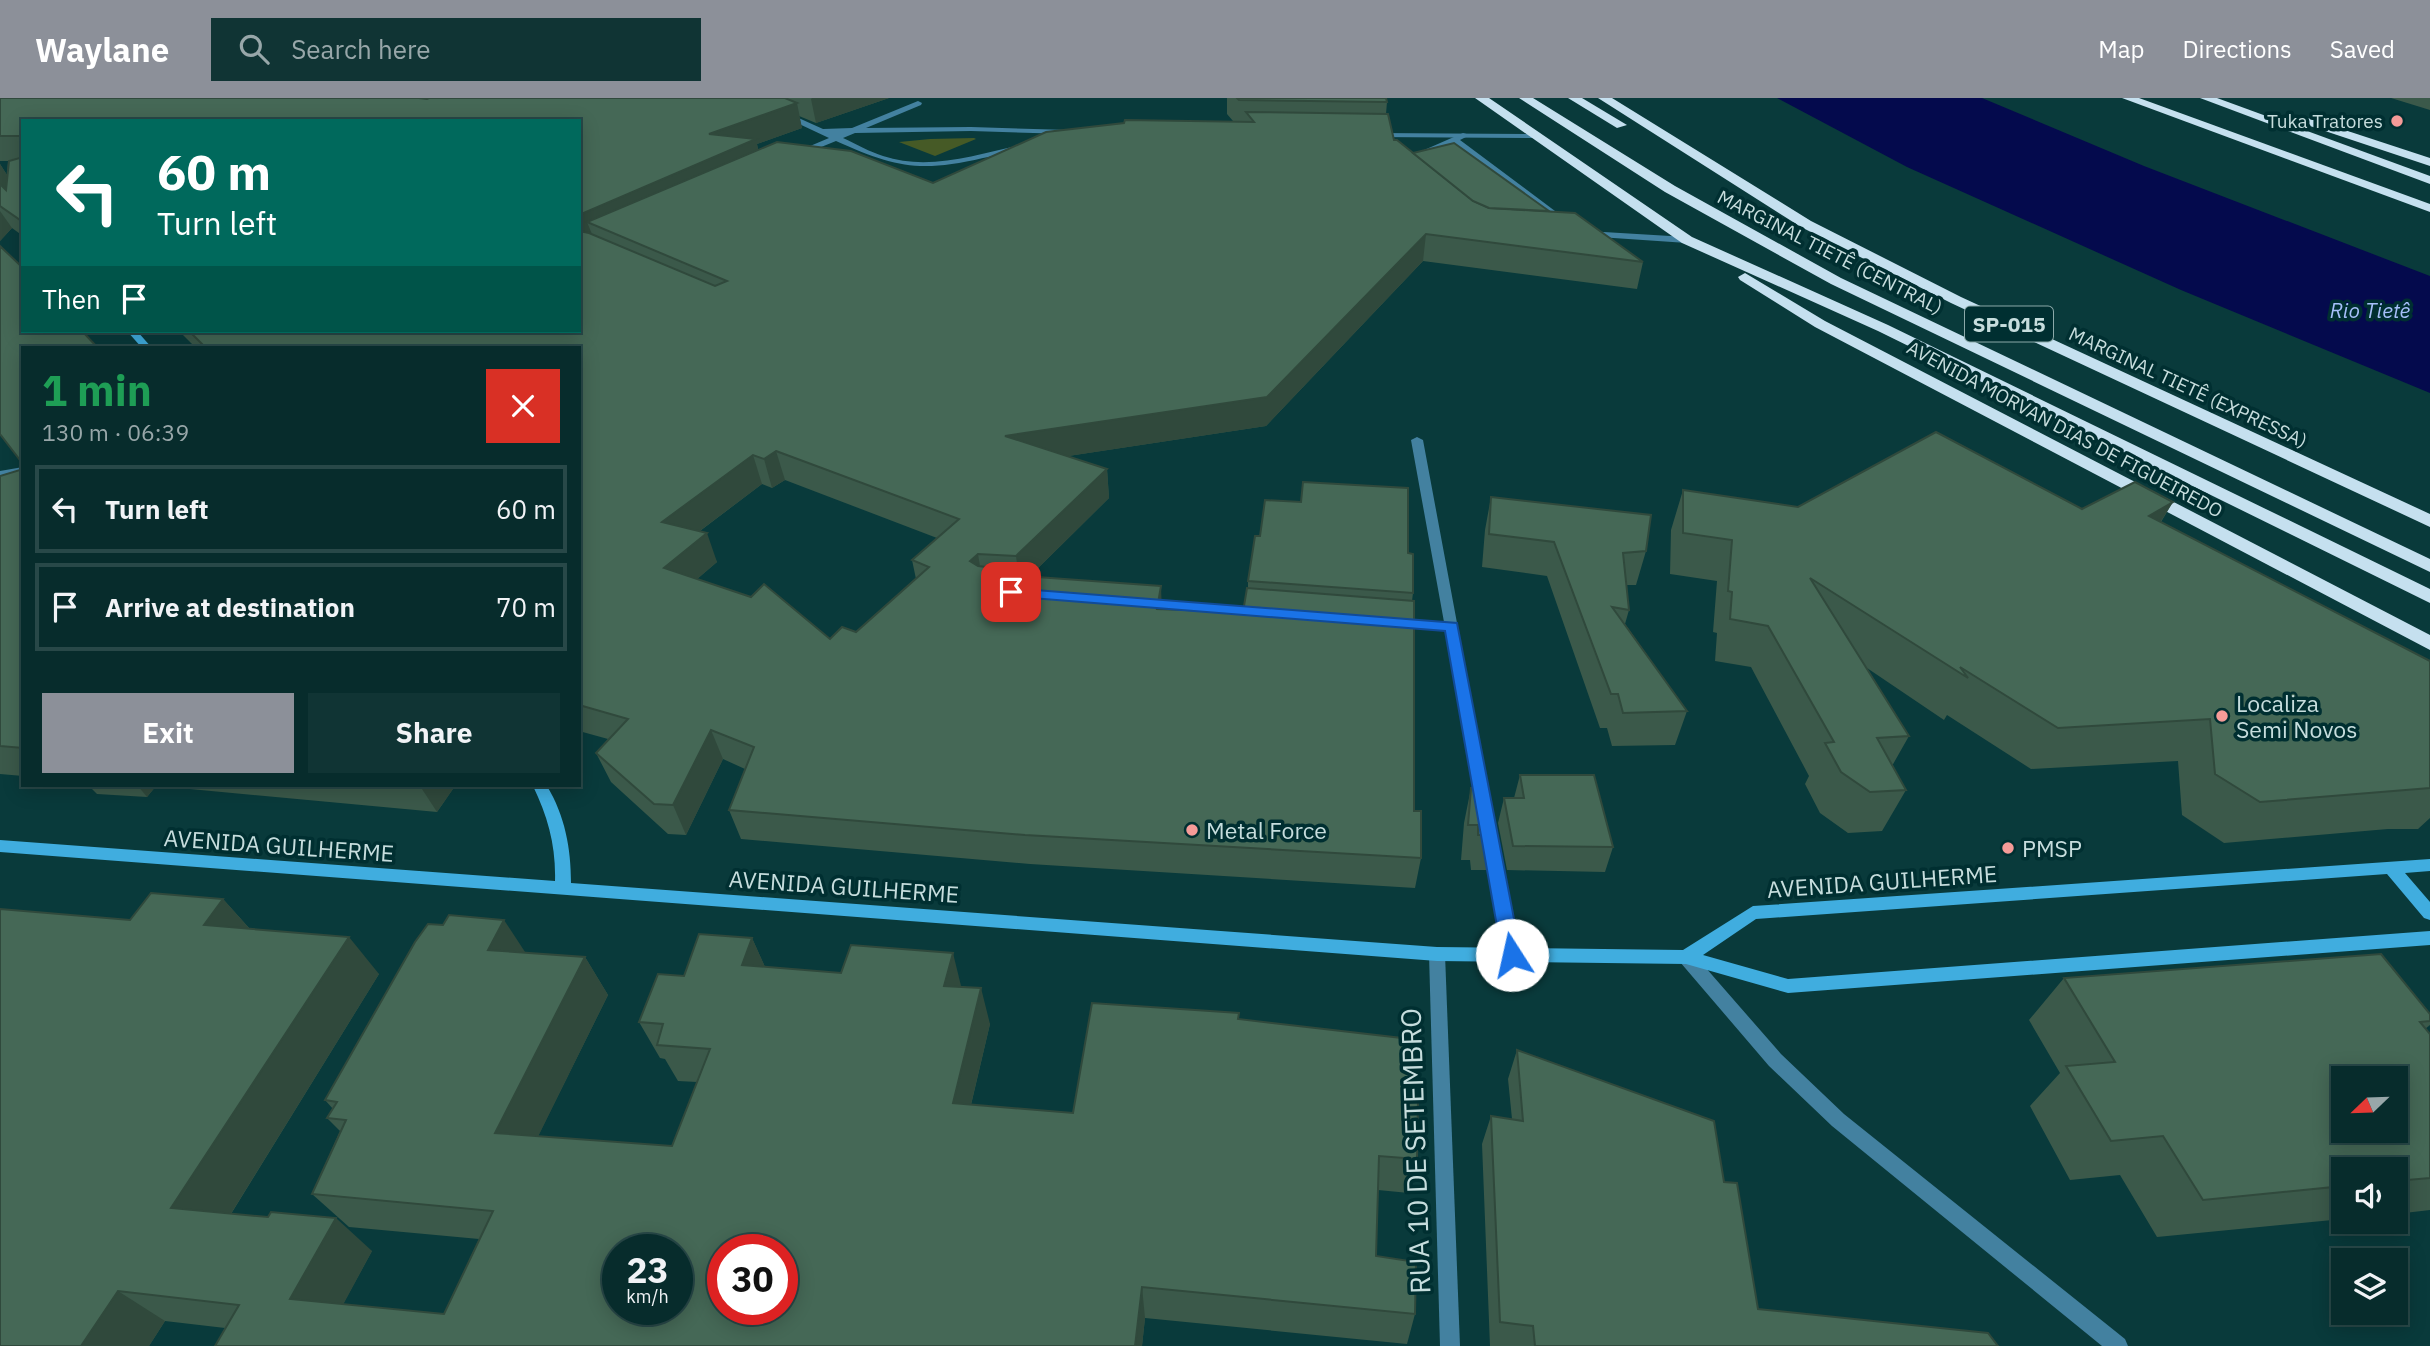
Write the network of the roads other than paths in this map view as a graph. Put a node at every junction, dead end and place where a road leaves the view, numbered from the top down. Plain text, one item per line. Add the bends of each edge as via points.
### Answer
1 (748, 98) edge
2 (1481, 98) edge
3 (1525, 98) edge
4 (1574, 98) edge
5 (1604, 98) edge
6 (2128, 98) edge
7 (2163, 98) edge
8 (2206, 98) edge
9 (2244, 98) edge
10 (918, 103) dead end
11 (825, 131) junction
12 (850, 132) junction
13 (1371, 135) edge
14 (1466, 135) junction
15 (1533, 136) junction
16 (838, 137) junction
17 (1455, 140) junction
18 (1047, 141) edge
19 (1034, 143) edge
20 (789, 159) edge
21 (1404, 160) edge
22 (2430, 162) edge
23 (1732, 180) junction
24 (2430, 180) edge
25 (2430, 199) edge
26 (2430, 208) edge
27 (1569, 226) edge
28 (1579, 234) edge
29 (1687, 240) junction
30 (1417, 440) dead end
31 (21, 470) edge
32 (0, 474) edge
33 (2430, 520) edge
34 (2430, 566) edge
35 (2430, 597) edge
36 (1135, 602) edge
37 (1273, 613) edge
38 (1383, 621) edge
39 (1452, 627) junction
40 (2430, 643) edge
41 (541, 787) edge
42 (0, 846) edge
43 (2430, 865) edge
44 (2391, 868) junction
45 (563, 888) junction
46 (2430, 913) edge
47 (2430, 938) edge
48 (1437, 954) junction
49 (1512, 955) junction
50 (1686, 957) junction
51 (1450, 1346) edge
52 (2118, 1346) edge

1 - 11 street
2 - 15 highway
3 - 34 highway, MARGINAL TIETÊ (CENTRAL) via 1670,189 1836,281
4 - 23 highway
5 - 23 highway, MARGINAL TIETÊ (EXPRESSA) / SP-015
6 - 26 highway
7 - 25 highway
8 - 24 highway
9 - 22 highway
10 - 12 street
11 - 12 street
11 - 16 street
12 - 16 street
12 - 18 street via 971,129 1073,134
13 - 14 street
14 - 15 street
14 - 17 street
15 - 29 highway
16 - 19 street via 880,158 924,166 975,160
16 - 20 street
17 - 21 street
17 - 27 street
23 - 33 highway, MARGINAL TIETÊ (EXPRESSA) / SP-015 via 1806,224 1956,300
28 - 29 street
29 - 35 highway via 1883,328
29 - 40 highway, AVENIDA MORVAN DIAS DE FIGUEIREDO via 1820,324
30 - 39 street
31 - 32 street
36 - 37 street
38 - 39 street
39 - 49 street
41 - 45 street via 559,829
42 - 45 street, AVENIDA GUILHERME
43 - 44 street, AVENIDA GUILHERME
44 - 46 street
44 - 50 street, AVENIDA GUILHERME via 1753,913
45 - 48 street, AVENIDA GUILHERME
47 - 50 street, AVENIDA GUILHERME via 1788,986
48 - 49 street, AVENIDA GUILHERME
48 - 51 street, RUA 10 DE SETEMBRO
49 - 50 street, AVENIDA GUILHERME
50 - 52 street via 1776,1060 1838,1120

